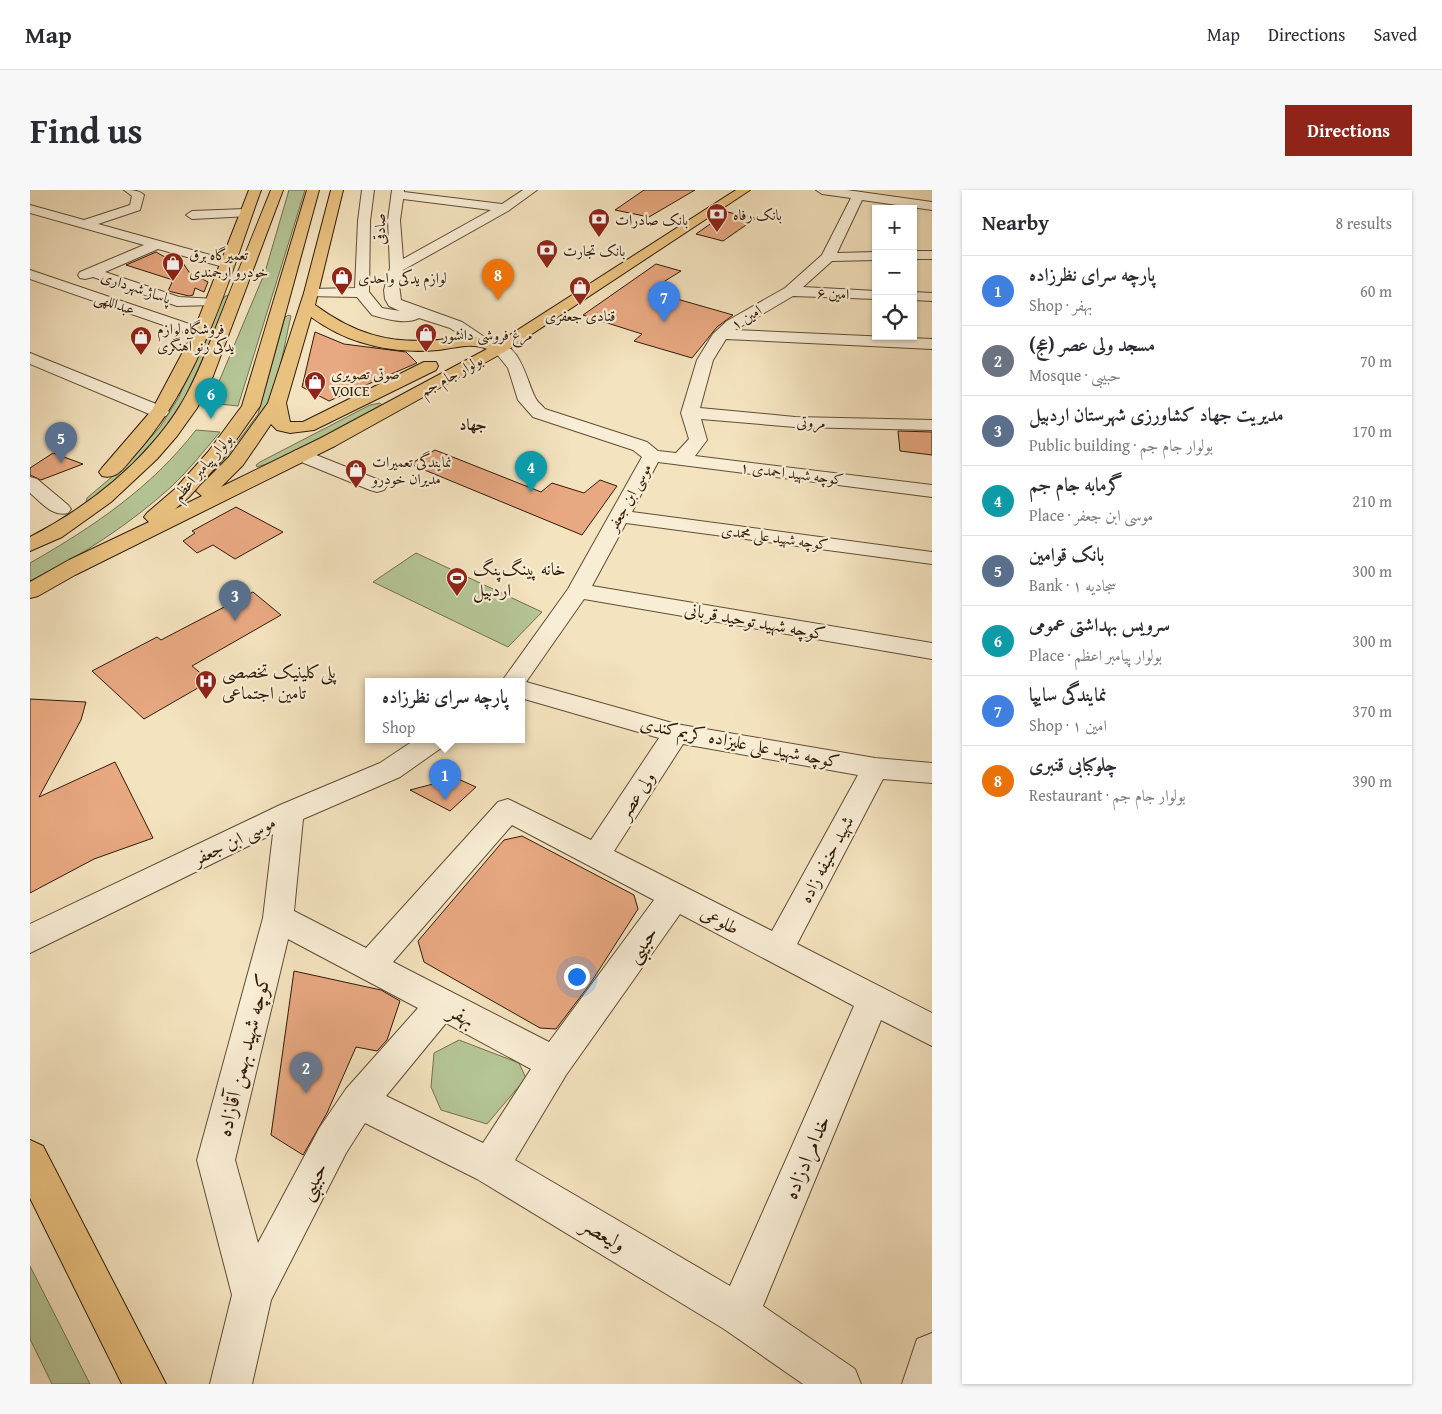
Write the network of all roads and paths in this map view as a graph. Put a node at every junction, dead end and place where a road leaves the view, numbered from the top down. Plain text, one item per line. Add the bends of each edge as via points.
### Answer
1 (130, 190) edge
2 (150, 190) edge
3 (254, 190) edge
4 (277, 190) edge
5 (313, 190) edge
6 (337, 190) edge
7 (368, 190) edge
8 (531, 190) edge
9 (719, 190) edge
10 (744, 190) edge
11 (822, 190) edge
12 (397, 193) edge
13 (858, 196) junction
14 (932, 206) edge
15 (504, 208) junction
16 (30, 210) edge
17 (246, 213) junction
18 (192, 215) dead end
19 (87, 226) junction
20 (633, 244) junction
21 (155, 245) junction
22 (650, 250) junction
23 (917, 255) edge
24 (932, 255) edge
25 (872, 256) edge
26 (828, 257) junction
27 (227, 264) junction
28 (396, 268) junction
29 (92, 272) junction
30 (589, 273) junction
31 (30, 274) edge
32 (607, 279) junction
33 (61, 284) junction
34 (286, 285) junction
35 (790, 291) junction
36 (362, 292) junction
37 (310, 295) junction
38 (872, 295) edge
39 (917, 296) edge
40 (932, 297) edge
41 (211, 302) junction
42 (430, 316) junction
43 (201, 333) junction
44 (721, 334) junction
45 (480, 341) junction
46 (932, 344) edge
47 (500, 348) junction
48 (30, 358) edge
49 (380, 390) junction
50 (403, 400) junction
51 (277, 403) junction
52 (160, 412) junction
53 (690, 413) junction
54 (932, 425) edge
55 (301, 455) junction
56 (652, 456) junction
57 (681, 460) junction
58 (96, 483) dead end
59 (30, 484) edge
60 (377, 486) dead end
61 (932, 491) edge
62 (68, 504) joint
63 (184, 513) junction
64 (618, 516) junction
65 (30, 532) edge
66 (30, 545) edge
67 (932, 558) edge
68 (62, 573) junction
69 (30, 591) edge
70 (578, 591) junction
71 (932, 651) edge
72 (516, 678) edge
73 (525, 690) edge
74 (676, 733) junction
75 (429, 743) edge
76 (875, 768) junction
77 (932, 773) edge
78 (290, 813) junction
79 (596, 856) junction
80 (675, 896) junction
81 (278, 918) junction
82 (30, 939) edge
83 (778, 950) junction
84 (370, 966) junction
85 (873, 1000) junction
86 (442, 1004) junction
87 (932, 1030) edge
88 (554, 1063) junction
89 (359, 1101) junction
90 (30, 1159) edge
91 (490, 1166) junction
92 (252, 1295) junction
93 (739, 1314) junction
94 (932, 1354) edge
95 (145, 1384) edge
96 (231, 1384) edge
97 (840, 1384) edge
98 (922, 1384) edge

1 - 19 street via 138,195 136,207
2 - 19 street via 144,208
3 - 17 main road
4 - 66 main road via 201,385 179,421 155,451 90,510
5 - 34 main road, بولوار پیامبر اعظم
6 - 37 main road, بولوار پیامبر اعظم
7 - 36 street
8 - 15 street
9 - 20 main road, بولوار جام جم
10 - 22 main road, بولوار جام جم
11 - 13 street
12 - 15 street
12 - 28 street, صادقی via 394,220
13 - 14 street
13 - 26 street, امین ۱
15 - 28 street
16 - 19 street
17 - 18 street
17 - 27 main road
19 - 21 street
20 - 22 main road
20 - 30 main road, بولوار جام جم
21 - 27 street
21 - 29 street
22 - 32 main road, بولوار جام جم
23 - 24 street
25 - 26 street
26 - 35 street, امین ۱
27 - 41 main road
28 - 42 street, صادقی via 392,286 394,303
29 - 33 street
29 - 41 street, پاساژ شهرداری via 177,301
30 - 32 main road
30 - 45 main road, بولوار جام جم via 515,323
31 - 33 street, عبداللهی
32 - 47 main road, بولوار جام جم
33 - 43 street, عبداللهی
34 - 37 main road
34 - 68 main road, بولوار پیامبر اعظم via 251,406 215,456 182,493 154,517
35 - 38 street, امین ۶
35 - 44 street, امین ۱
36 - 37 street
36 - 42 street via 377,312 396,316
37 - 45 main road via 341,330 360,338 433,346
37 - 51 main road, بولوار پیامبر اعظم
39 - 40 street
41 - 43 main road
42 - 45 street via 456,325
43 - 52 main road
44 - 46 street
44 - 53 street, امین ۱ via 705,360
45 - 47 main road
45 - 49 main road, بولوار جام جم
47 - 50 main road, بولوار جام جم
47 - 56 street, موسی ابن جعفر via 516,366 527,400 540,413 640,446
48 - 52 street
49 - 50 main road
49 - 51 main road, بولوار جام جم via 296,429 280,424
50 - 55 main road, بولوار جام جم
51 - 63 main road, بولوار پیامبر اعظم via 236,461
52 - 58 main road via 132,447
53 - 54 street, مروتی via 795,422
53 - 57 street via 698,440
55 - 60 street
55 - 63 main road, بولوار جام جم
56 - 57 street, کوچه شهید احمدی ۱
56 - 64 street, موسی ابن جعفر
57 - 61 street, کوچه شهید احمدی ۱
59 - 62 street
62 - 65 main road
63 - 68 main road, بولوار جام جم
64 - 67 street, کوچه شهید علی محمدی
64 - 70 street, موسی ابن جعفر
68 - 69 main road, بولوار پیامبر اعظم
70 - 71 street, کوچه شهید توحید قربانی
70 - 72 street, موسی ابن جعفر
73 - 74 street, کوچه شهید علی علیزاده کریم‌کندی
74 - 76 street, کوچه شهید علی علیزاده کریم‌کندی
74 - 79 street, ولی عصر
75 - 78 street, موسی ابن جعفر via 390,770
76 - 77 street, کوچه شهید علی علیزاده کریم‌کندی
76 - 83 street, شهید حنیفه زاده
78 - 81 street, کوچه شهید بهمن آقازاده
78 - 82 street, موسی ابن جعفر
79 - 80 street, طلوعی
79 - 84 street, طلوعی via 508,810
80 - 83 street, طلوعی
80 - 88 street, حبیبی
81 - 84 street, بهفر
81 - 92 street, کوچه شهید بهمن آقازاده via 216,1160
83 - 85 street, طلوعی
84 - 86 street, بهفر
85 - 87 street, طلوعی
85 - 93 street, خدامرادزاده
86 - 88 street, بهفر
86 - 89 street, حبیبی
88 - 91 street, حبیبی
89 - 91 street, ولیعصر
89 - 92 street, حبیبی via 333,1140
90 - 95 main road
91 - 93 street, ولیعصر
92 - 96 street, حبیبی
93 - 97 street, ولیعصر
94 - 98 street

